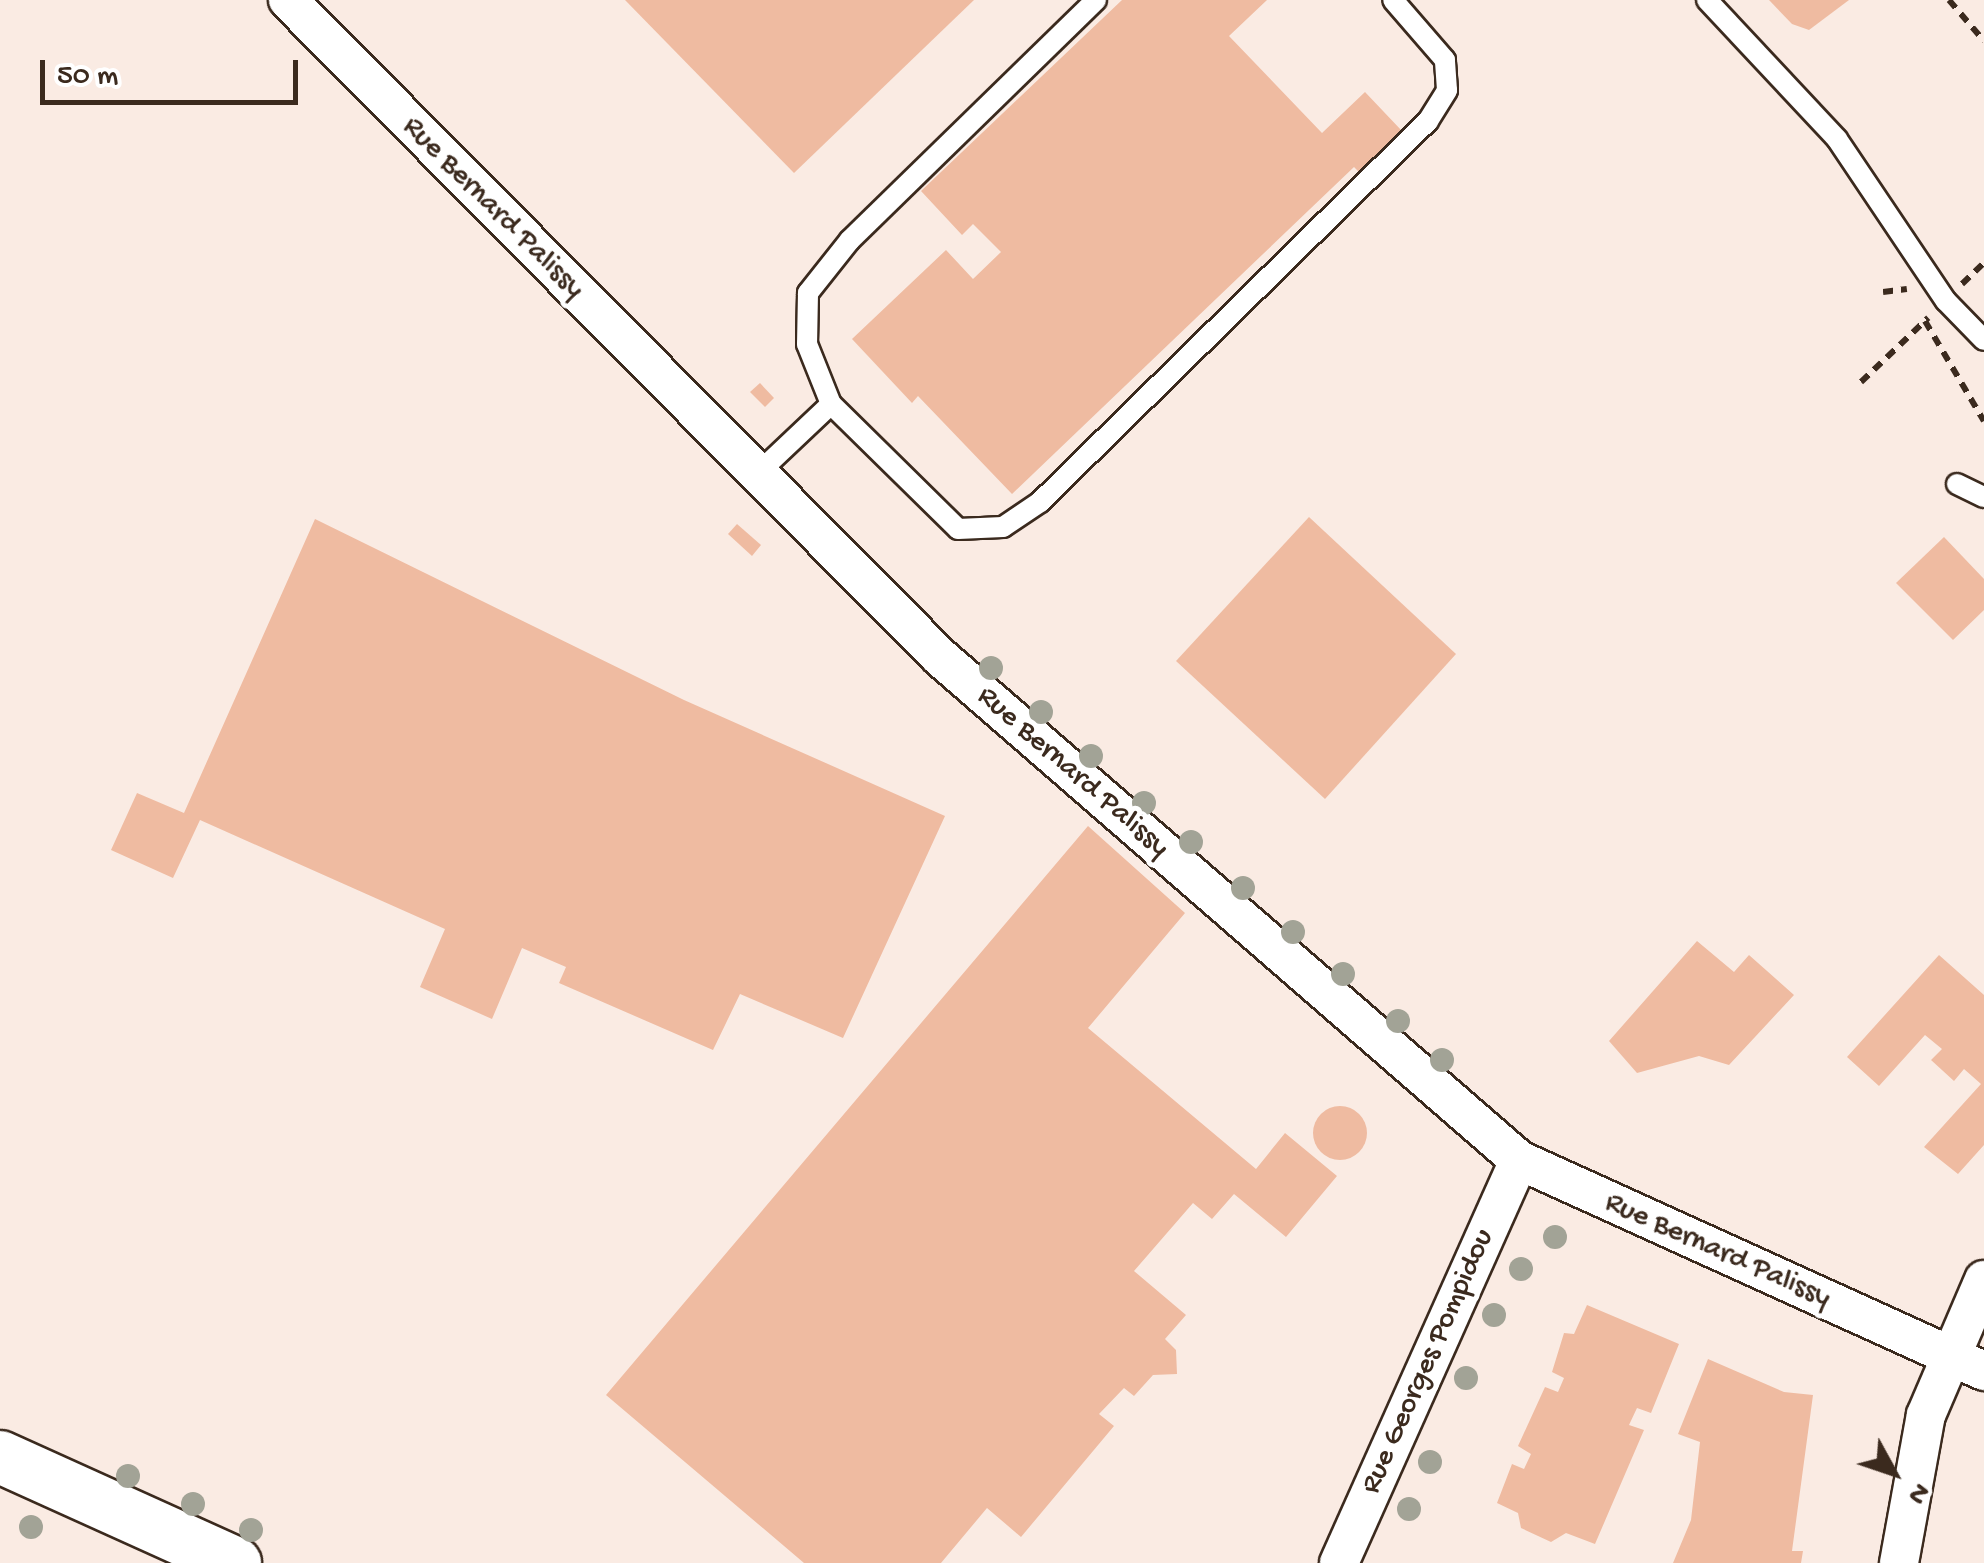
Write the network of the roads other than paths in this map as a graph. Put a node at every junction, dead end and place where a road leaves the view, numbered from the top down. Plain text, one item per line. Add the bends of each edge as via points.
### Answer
1 (288, 0) edge
2 (1096, 0) edge
3 (1393, 0) edge
4 (1707, 0) edge
5 (1984, 340) edge
6 (831, 404) junction
7 (756, 475) junction
8 (1957, 484) dead end
9 (1984, 497) edge
10 (1518, 1160) junction
11 (1984, 1280) edge
12 (1949, 1355) junction
13 (1984, 1371) edge
14 (0, 1458) edge
15 (235, 1563) edge
16 (1339, 1563) edge
17 (1899, 1563) edge

1 - 7 street, Rue Bernard Palissy
2 - 6 lane via 822,268 803,320
3 - 6 lane via 1445,60 1448,90 1440,105 1022,515 991,530 958,529
4 - 5 lane via 1837,139 1946,300
6 - 7 lane
7 - 10 street, Rue Bernard Palissy via 940,657
8 - 9 lane
10 - 12 street, Rue Bernard Palissy
10 - 16 street, Rue Georges Pompidou
11 - 12 street
12 - 13 street, Rue Bernard Palissy
12 - 17 street via 1910,1477
14 - 15 street

